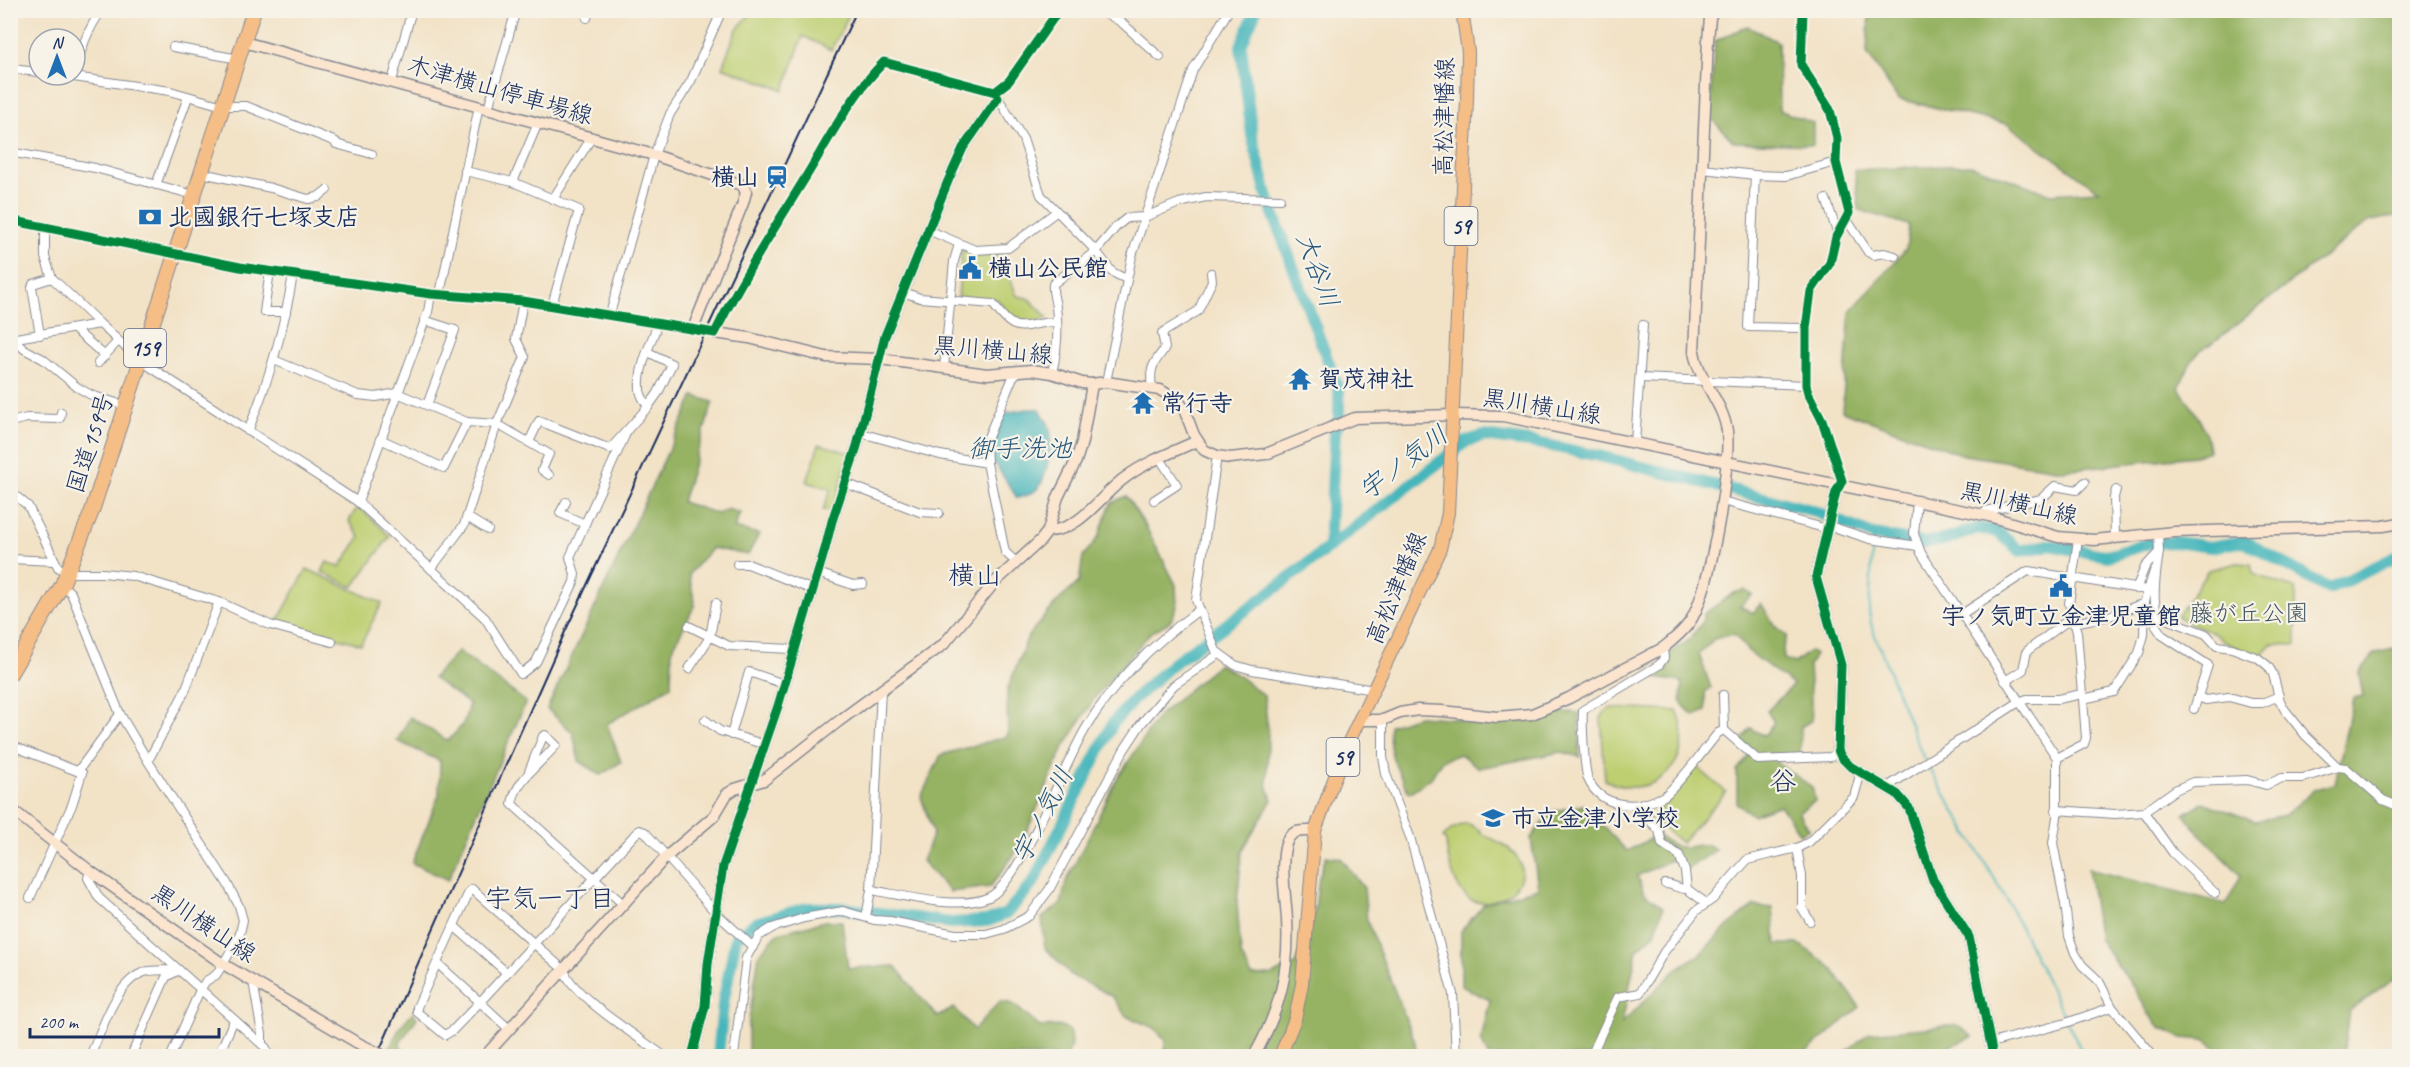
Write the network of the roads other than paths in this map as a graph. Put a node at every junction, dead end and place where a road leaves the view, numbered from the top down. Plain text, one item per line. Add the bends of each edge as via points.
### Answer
1 (102, 10) edge
2 (255, 10) edge
3 (412, 10) edge
4 (516, 10) edge
5 (722, 10) edge
6 (1059, 10) edge
7 (1100, 10) edge
8 (1229, 10) edge
9 (1462, 10) edge
10 (1713, 10) edge
11 (1803, 10) edge
12 (87, 32) edge
13 (244, 42) junction
14 (173, 47) dead end
15 (1160, 57) dead end
16 (239, 59) junction
17 (10, 69) edge
18 (27, 71) edge
19 (87, 77) edge
20 (392, 81) junction
21 (996, 95) junction
22 (188, 97) junction
23 (224, 106) junction
24 (483, 107) junction
25 (538, 123) junction
26 (592, 137) junction
27 (10, 153) edge
28 (372, 154) dead end
29 (654, 155) junction
30 (1836, 162) junction
31 (1703, 169) junction
32 (465, 171) junction
33 (202, 173) junction
34 (1755, 175) junction
35 (513, 182) junction
36 (156, 185) junction
37 (327, 190) dead end
38 (194, 195) junction
39 (1278, 198) dead end
40 (553, 199) junction
41 (1826, 199) dead end
42 (1056, 212) junction
43 (1145, 217) junction
44 (1847, 219) junction
45 (10, 220) edge
46 (45, 227) junction
47 (928, 230) junction
48 (1838, 235) junction
49 (958, 244) junction
50 (1096, 251) junction
51 (176, 255) junction
52 (1895, 256) dead end
53 (270, 272) junction
54 (1211, 273) dead end
55 (293, 275) junction
56 (52, 278) junction
57 (1126, 279) junction
58 (903, 292) junction
59 (431, 294) junction
60 (440, 294) junction
61 (951, 300) junction
62 (523, 301) junction
63 (552, 305) junction
64 (286, 312) junction
65 (610, 314) junction
66 (424, 320) junction
67 (1057, 322) junction
68 (658, 323) junction
69 (100, 324) junction
70 (1643, 325) dead end
71 (1806, 328) junction
72 (74, 329) junction
73 (693, 329) junction
74 (715, 333) junction
75 (40, 335) junction
76 (14, 338) edge
77 (118, 341) junction
78 (648, 352) junction
79 (105, 356) junction
80 (274, 360) junction
81 (880, 360) junction
82 (141, 361) junction
83 (98, 363) dead end
84 (944, 368) junction
85 (1019, 371) junction
86 (1052, 374) junction
87 (1640, 378) junction
88 (1703, 381) junction
89 (1106, 382) junction
90 (1092, 384) junction
91 (1806, 385) junction
92 (1152, 389) junction
93 (397, 393) junction
94 (427, 405) junction
95 (126, 406) junction
96 (648, 406) junction
97 (61, 412) dead end
98 (1453, 415) junction
99 (10, 422) edge
100 (467, 422) junction
101 (497, 424) junction
102 (248, 431) junction
103 (627, 431) junction
104 (861, 433) junction
105 (380, 439) junction
106 (1197, 441) junction
107 (529, 442) junction
108 (1635, 443) junction
109 (1217, 456) junction
110 (1159, 458) junction
111 (987, 463) junction
112 (1726, 463) junction
113 (549, 475) dead end
114 (2085, 482) dead end
115 (844, 483) junction
116 (1839, 486) junction
117 (2116, 490) dead end
118 (10, 491) edge
119 (1154, 500) dead end
120 (358, 502) junction
121 (566, 502) dead end
122 (1917, 502) junction
123 (1721, 505) junction
124 (939, 513) dead end
125 (1984, 515) junction
126 (464, 520) junction
127 (1830, 521) junction
128 (2400, 522) edge
129 (585, 524) junction
130 (488, 530) dead end
131 (1048, 531) junction
132 (2115, 538) junction
133 (1918, 545) junction
134 (2077, 546) junction
135 (2158, 546) junction
136 (10, 560) edge
137 (55, 561) junction
138 (1016, 562) junction
139 (737, 564) dead end
140 (431, 569) junction
141 (818, 573) junction
142 (2072, 578) junction
143 (64, 579) junction
144 (863, 584) dead end
145 (2136, 589) junction
146 (813, 590) junction
147 (2147, 590) junction
148 (219, 602) junction
149 (716, 603) dead end
150 (2145, 603) junction
151 (1200, 613) junction
152 (1962, 614) junction
153 (2159, 616) junction
154 (2072, 620) junction
155 (689, 626) dead end
156 (2156, 626) junction
157 (2145, 627) junction
158 (710, 637) junction
159 (332, 642) dead end
160 (1663, 648) junction
161 (1218, 653) junction
162 (792, 656) junction
163 (689, 669) dead end
164 (10, 674) edge
165 (2005, 681) junction
166 (784, 684) junction
167 (881, 690) junction
168 (1374, 690) junction
169 (1723, 695) dead end
170 (2279, 696) junction
171 (2198, 697) junction
172 (2019, 702) junction
173 (2194, 709) dead end
174 (120, 714) junction
175 (705, 720) dead end
176 (1360, 720) junction
177 (1383, 720) junction
178 (1724, 730) junction
179 (732, 735) junction
180 (10, 745) edge
181 (766, 745) junction
182 (1839, 753) junction
183 (2057, 758) junction
184 (148, 761) junction
185 (2338, 767) junction
186 (1858, 770) junction
187 (78, 771) junction
188 (528, 774) junction
189 (751, 784) junction
190 (1887, 787) junction
191 (1642, 803) junction
192 (2400, 807) edge
193 (10, 808) edge
194 (2056, 810) junction
195 (2144, 812) junction
196 (1315, 831) junction
197 (54, 843) junction
198 (1797, 848) junction
199 (666, 857) junction
200 (90, 871) junction
201 (594, 877) junction
202 (1665, 884) dead end
203 (1687, 889) junction
204 (872, 890) junction
205 (2215, 893) dead end
206 (30, 898) dead end
207 (1706, 903) junction
208 (623, 904) junction
209 (715, 912) junction
210 (866, 917) junction
211 (1810, 921) dead end
212 (454, 926) junction
213 (534, 943) junction
214 (753, 947) junction
215 (437, 963) junction
216 (223, 964) junction
217 (179, 970) junction
218 (564, 970) junction
219 (506, 972) junction
220 (253, 981) junction
221 (200, 990) junction
222 (480, 1002) junction
223 (2112, 1007) junction
224 (234, 1020) junction
225 (509, 1029) junction
226 (1991, 1043) junction
227 (262, 1044) junction
228 (90, 1056) edge
229 (131, 1056) edge
230 (171, 1056) edge
231 (218, 1056) edge
232 (267, 1056) edge
233 (384, 1056) edge
234 (485, 1056) edge
235 (664, 1056) edge
236 (693, 1056) edge
237 (734, 1056) edge
238 (1254, 1056) edge
239 (1280, 1056) edge
240 (1456, 1056) edge
241 (1591, 1056) edge
242 (1993, 1056) edge
243 (2153, 1056) edge

1 - 12 street
2 - 13 highway, 国道159号 / 159
3 - 20 street
4 - 24 street
5 - 29 street
6 - 21 street
7 - 15 street via 1121,22
8 - 43 street via 1193,70
9 - 98 main road, 高松津幡線 / 59 via 1468,52 1467,100
10 - 31 street via 1708,40
11 - 30 street via 1801,65 1830,110 1837,138
13 - 16 highway, 国道159号 / 159
13 - 20 street, 木津横山停車場線
14 - 16 street
16 - 23 highway, 国道159号 / 159
17 - 18 street
19 - 22 street
20 - 24 street, 木津横山停車場線
21 - 42 street via 1023,139 1041,195
21 - 47 street via 963,148
21 - 74 street via 884,62 868,77 831,134 749,268
22 - 23 street
22 - 36 street
23 - 28 street via 246,106 336,144
23 - 33 highway, 国道159号 / 159
24 - 25 street, 木津横山停車場線
24 - 32 street
25 - 26 street, 木津横山停車場線
25 - 35 street
26 - 29 street, 木津横山停車場線
26 - 40 street
27 - 36 street via 84,165
29 - 65 street
29 - 73 street, 木津横山停車場線 via 742,185 746,192
30 - 34 street via 1786,176
30 - 44 street via 1849,213
31 - 34 street
31 - 88 street via 1694,336 1696,365
32 - 35 street
32 - 60 street
33 - 37 street via 308,198
33 - 38 highway, 国道159号 / 159
34 - 71 street via 1748,327
35 - 40 street
36 - 38 street
38 - 51 highway, 国道159号 / 159
39 - 43 street via 1206,197
40 - 63 street via 579,210
41 - 48 street
42 - 49 street via 1008,248 975,250
42 - 50 street
43 - 50 street via 1127,218
43 - 57 street
44 - 48 street
44 - 52 street via 1869,252
45 - 46 street
46 - 51 street
46 - 56 street via 45,257
47 - 49 street
47 - 58 street
48 - 71 street via 1830,263 1811,291
49 - 61 street
50 - 57 street via 1112,272
50 - 67 street via 1053,284
51 - 53 street
51 - 82 highway, 国道159号 / 159
53 - 55 street
53 - 64 street via 264,312
54 - 92 street via 1212,281 1198,311 1162,333 1165,348 1152,363
55 - 59 street
55 - 64 street
56 - 69 street
56 - 75 street via 32,287
57 - 89 street
58 - 61 street via 920,298
58 - 81 street
59 - 60 street
59 - 66 street
60 - 62 street
61 - 67 street via 993,304 1012,324 1029,327
61 - 84 street
62 - 63 street
62 - 101 street via 516,339 525,357
63 - 65 street
64 - 80 street
65 - 68 street
66 - 93 street
66 - 94 street via 455,330
67 - 86 street
68 - 73 street
68 - 78 street
69 - 72 street
69 - 77 street
70 - 87 street
71 - 91 street
72 - 75 street
72 - 79 street
73 - 74 street
74 - 81 street, 黒川横山線 via 813,355
75 - 76 street
76 - 95 street via 77,387
77 - 79 street
77 - 82 street
78 - 96 street via 640,388
78 - 96 street via 672,364
79 - 83 street
80 - 93 street via 358,395
80 - 102 street
81 - 84 street, 黒川横山線
81 - 104 street
82 - 95 highway, 国道159号 / 159
82 - 102 street
84 - 85 street, 黒川横山線 via 987,374
85 - 86 street, 黒川横山線
85 - 111 street via 986,442
86 - 90 street, 黒川横山線
87 - 88 street
87 - 108 street
88 - 91 street
88 - 112 street via 1727,430
89 - 90 street, 黒川横山線
89 - 92 street, 黒川横山線
90 - 131 street via 1082,442
91 - 116 street via 1822,420 1842,482
92 - 106 street, 黒川横山線 via 1178,400
93 - 94 street
93 - 105 street
94 - 100 street
95 - 143 highway, 国道159号 / 159 via 92,511
96 - 103 street
97 - 99 street via 56,419
98 - 108 street, 黒川横山線 via 1503,416
98 - 109 street, 黒川横山線 via 1355,418 1266,454
98 - 168 main road, 高松津幡線 / 59 via 1448,513 1440,549
100 - 101 street
100 - 105 street via 444,468
101 - 107 street
101 - 126 street
102 - 120 street
103 - 107 street via 610,449 539,421
103 - 129 street
104 - 111 street via 940,455
104 - 115 street
105 - 120 street
106 - 109 street
106 - 110 street
107 - 113 street via 549,454 542,470
108 - 112 street, 黒川横山線
109 - 151 street via 1196,600
110 - 119 street via 1177,485
110 - 131 street via 1114,486 1095,507 1067,526
111 - 138 street via 1005,552
112 - 116 street, 黒川横山線
112 - 123 street
114 - 125 street via 2077,490 2055,486 2040,499 1986,511
115 - 124 street via 920,512
115 - 141 street
116 - 122 street, 黒川横山線
116 - 127 street
117 - 132 street
118 - 137 street via 28,506
120 - 140 street
121 - 129 street via 560,513
122 - 125 street, 黒川横山線
122 - 133 street via 1914,534
123 - 127 street
123 - 160 street via 1697,610 1690,623
125 - 134 street, 黒川横山線
126 - 130 street
126 - 140 street via 455,540
127 - 133 street via 1836,528 1872,540
127 - 182 street via 1816,577 1841,665
128 - 135 street, 黒川横山線
129 - 140 street via 570,557 574,582 536,662 521,674 485,618
131 - 138 street
132 - 134 street, 黒川横山線
132 - 135 street, 黒川横山線
133 - 152 street
134 - 142 street
135 - 145 street
135 - 147 street
135 - 153 street
136 - 137 street
137 - 143 street
138 - 167 street via 944,644
139 - 146 street via 748,564
141 - 144 street via 853,585
141 - 146 street
142 - 145 street
142 - 152 street via 2028,571
142 - 154 street
143 - 148 street via 103,573 133,576
143 - 164 highway, 国道159号 / 159
143 - 174 street
145 - 147 street
146 - 162 street
147 - 150 street
148 - 159 street via 270,625
148 - 184 street via 185,692
149 - 158 street
150 - 154 street via 2109,616
150 - 157 street
151 - 161 street
151 - 204 street via 1165,636 1101,705 1064,769 1022,858 996,894 973,902 943,902
152 - 165 street
153 - 156 street
153 - 170 street via 2206,634 2217,646 2258,658 2273,674
154 - 165 street via 2027,651 2023,670
154 - 172 street via 2077,632 2082,694
155 - 158 street
156 - 157 street
156 - 171 street via 2162,635 2208,665
157 - 183 street via 2139,653 2114,692 2083,699 2084,744
158 - 162 street via 729,646 792,649
158 - 163 street
160 - 177 street via 1532,714 1497,717 1418,710
160 - 191 street via 1664,658 1659,665 1582,713 1587,776 1592,786 1604,798 1618,804
161 - 168 street via 1234,665 1252,670
161 - 210 street via 1174,685 1142,724 1124,750 1049,891 1029,916 986,934 955,934
162 - 166 street
165 - 172 street
166 - 179 street via 749,672
166 - 181 street
167 - 189 street via 764,780
167 - 204 street
168 - 176 main road, 高松津幡線 / 59
169 - 178 street
170 - 171 street via 2262,703
170 - 185 street via 2284,710
171 - 173 street
172 - 183 street
172 - 190 street
174 - 184 street
174 - 187 street
175 - 179 street
176 - 177 street
176 - 196 main road, 高松津幡線 / 59
177 - 240 street via 1386,774 1410,837 1454,996
178 - 182 street via 1758,760 1830,757
178 - 191 street via 1665,795
179 - 181 street
180 - 187 street
181 - 189 street
182 - 186 street
183 - 194 street
184 - 216 street via 238,906 243,920 241,929
185 - 192 street via 2346,768 2383,801
185 - 195 street via 2266,785 2238,780 2193,782
186 - 190 street
186 - 198 street via 1854,797 1820,832
187 - 197 street via 82,773 72,805
188 - 188 street via 556,745 545,735 543,736
188 - 201 street via 512,804
189 - 199 street via 727,794 714,816
189 - 209 street via 723,866
190 - 226 street via 1909,808 1933,880 1969,937
191 - 203 street via 1659,830 1662,844 1678,855
193 - 197 street, 黒川横山線
194 - 195 street
194 - 223 street via 2053,843 2068,936 2082,965 2099,981
195 - 205 street via 2173,853
196 - 238 street via 1298,831 1287,842 1287,969 1276,1012
196 - 239 main road, 高松津幡線 / 59 via 1302,984 1295,1019
197 - 200 street, 黒川横山線
197 - 206 street
198 - 207 street via 1747,860
198 - 211 street via 1802,908
199 - 201 street via 639,830
199 - 208 street
199 - 209 street
200 - 216 street, 黒川横山線
200 - 217 street via 88,878 99,898
201 - 208 street
201 - 213 street
202 - 203 street
203 - 207 street
204 - 210 street
207 - 241 street via 1696,910 1665,952 1640,993 1618,997
208 - 218 street
209 - 214 street
209 - 236 street via 705,1006
210 - 214 street via 843,911 804,918 772,928 759,936
212 - 213 street via 472,889
212 - 215 street
212 - 219 street
213 - 218 street
213 - 219 street
214 - 237 street via 746,958
215 - 222 street
215 - 222 street via 417,1012 445,1035
216 - 220 street, 黒川横山線
216 - 221 street
217 - 221 street
217 - 228 street via 146,971 132,977 121,989
217 - 229 street via 166,977
218 - 225 street
218 - 235 street via 567,980 595,1005
219 - 222 street
220 - 227 street
220 - 233 street, 黒川横山線, bridge
221 - 224 street
221 - 230 street
222 - 225 street
223 - 226 street
223 - 243 street
224 - 227 street
224 - 231 street
225 - 234 street
226 - 242 street
227 - 232 street

